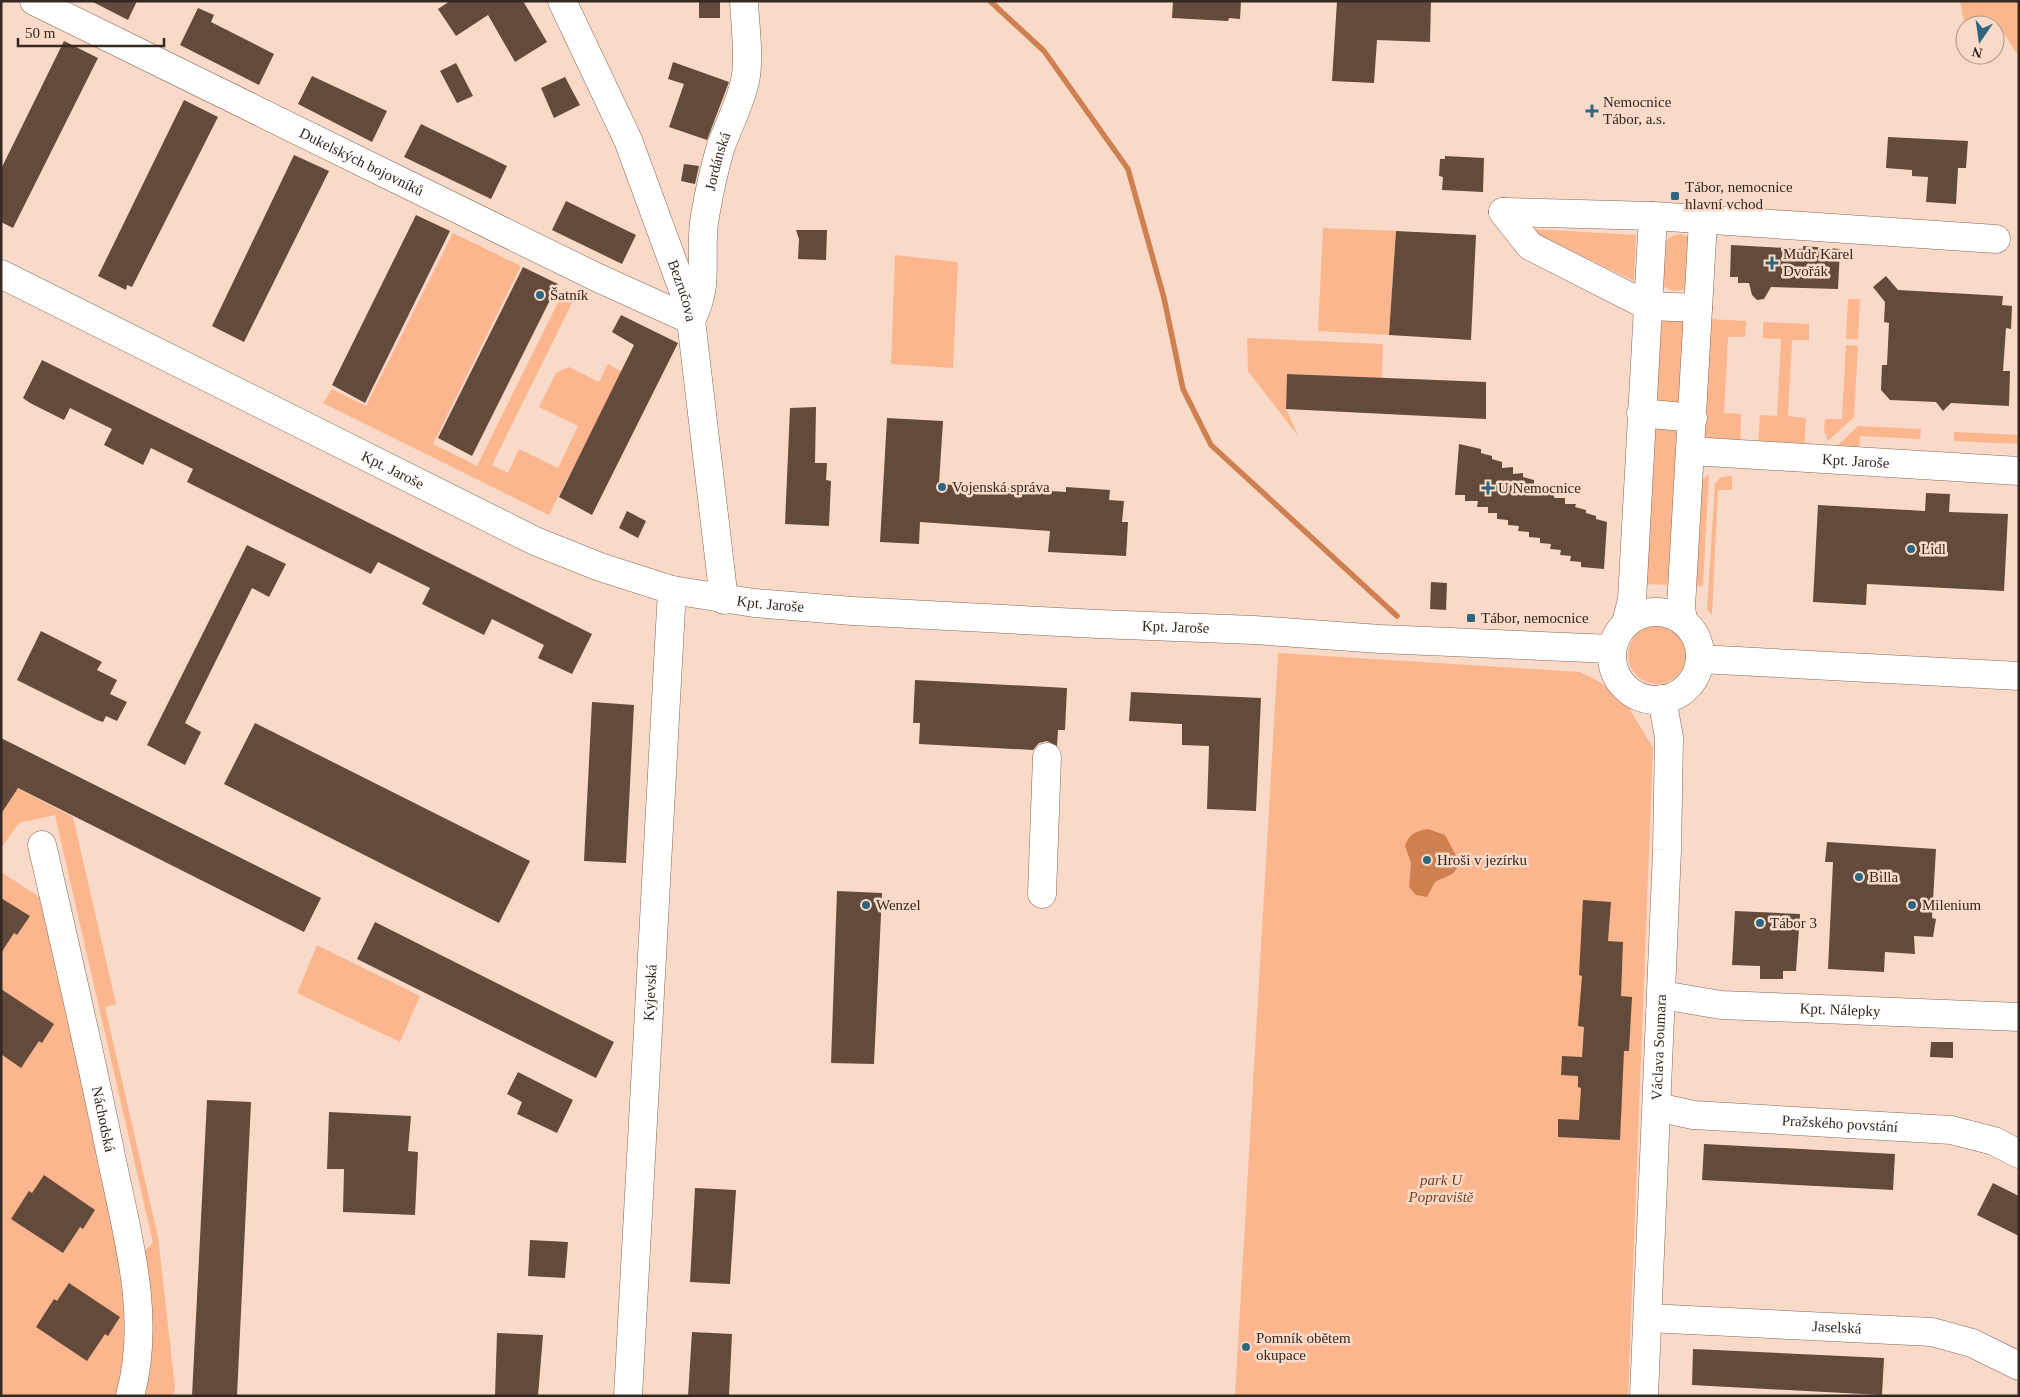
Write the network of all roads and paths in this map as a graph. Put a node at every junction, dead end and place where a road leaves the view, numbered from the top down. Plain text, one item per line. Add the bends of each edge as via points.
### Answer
1 (34, 1) edge
2 (562, 1) edge
3 (744, 1) edge
4 (1653, 216) junction
5 (1703, 221) junction
6 (1996, 239) dead end
7 (1, 274) edge
8 (1648, 306) junction
9 (1698, 308) junction
10 (691, 320) junction
11 (1641, 414) junction
12 (1693, 418) junction
13 (1691, 451) junction
14 (2019, 471) edge
15 (672, 590) junction
16 (724, 600) junction
17 (1683, 621) junction
18 (1626, 623) junction
19 (1612, 649) junction
20 (1700, 659) junction
21 (2019, 676) edge
22 (1662, 699) junction
23 (1047, 757) dead end
24 (42, 845) dead end
25 (1042, 894) dead end
26 (1662, 995) junction
27 (2019, 1017) edge
28 (1656, 1107) junction
29 (2019, 1154) edge
30 (1648, 1318) junction
31 (2019, 1366) edge
32 (130, 1396) edge
33 (628, 1396) edge
34 (1644, 1396) edge

1 - 10 street, Dukelských bojovníků via 587,273
2 - 10 street, Bezručova via 628,140 686,298
3 - 10 street, Jordánská via 745,79 711,185 704,219 704,283 699,305
4 - 5 street
4 - 8 street
4 - 8 street via 1503,212 1530,246
5 - 6 street
5 - 9 street
7 - 15 street, Kpt. Jaroše via 535,541 600,567
8 - 9 street
8 - 11 street
9 - 12 street
10 - 16 street, Bezručova
11 - 12 street
11 - 18 street via 1632,600
12 - 13 street
13 - 14 street, Kpt. Jaroše
13 - 17 street via 1681,608
15 - 16 street, Kpt. Jaroše
15 - 33 street, Kyjevská
16 - 19 street, Kpt. Jaroše via 853,611
17 - 18 street via 1660,612 1648,612
17 - 20 street via 1698,644
18 - 19 street
19 - 22 street via 1616,676 1624,686 1635,695
20 - 21 street
20 - 22 street via 1688,686 1676,695
22 - 26 street, Václava Soumara via 1669,737
23 - 25 street
24 - 32 street, Náchodská via 95,1073 132,1256 139,1338
26 - 27 street, Kpt. Nálepky via 1721,1005
26 - 28 street, Václava Soumara
28 - 29 street, Pražského povstání via 1693,1115 1951,1130 1994,1141
28 - 30 street, Václava Soumara
30 - 31 street, Jaselská via 1932,1332 1972,1343
30 - 34 street, Václava Soumara

